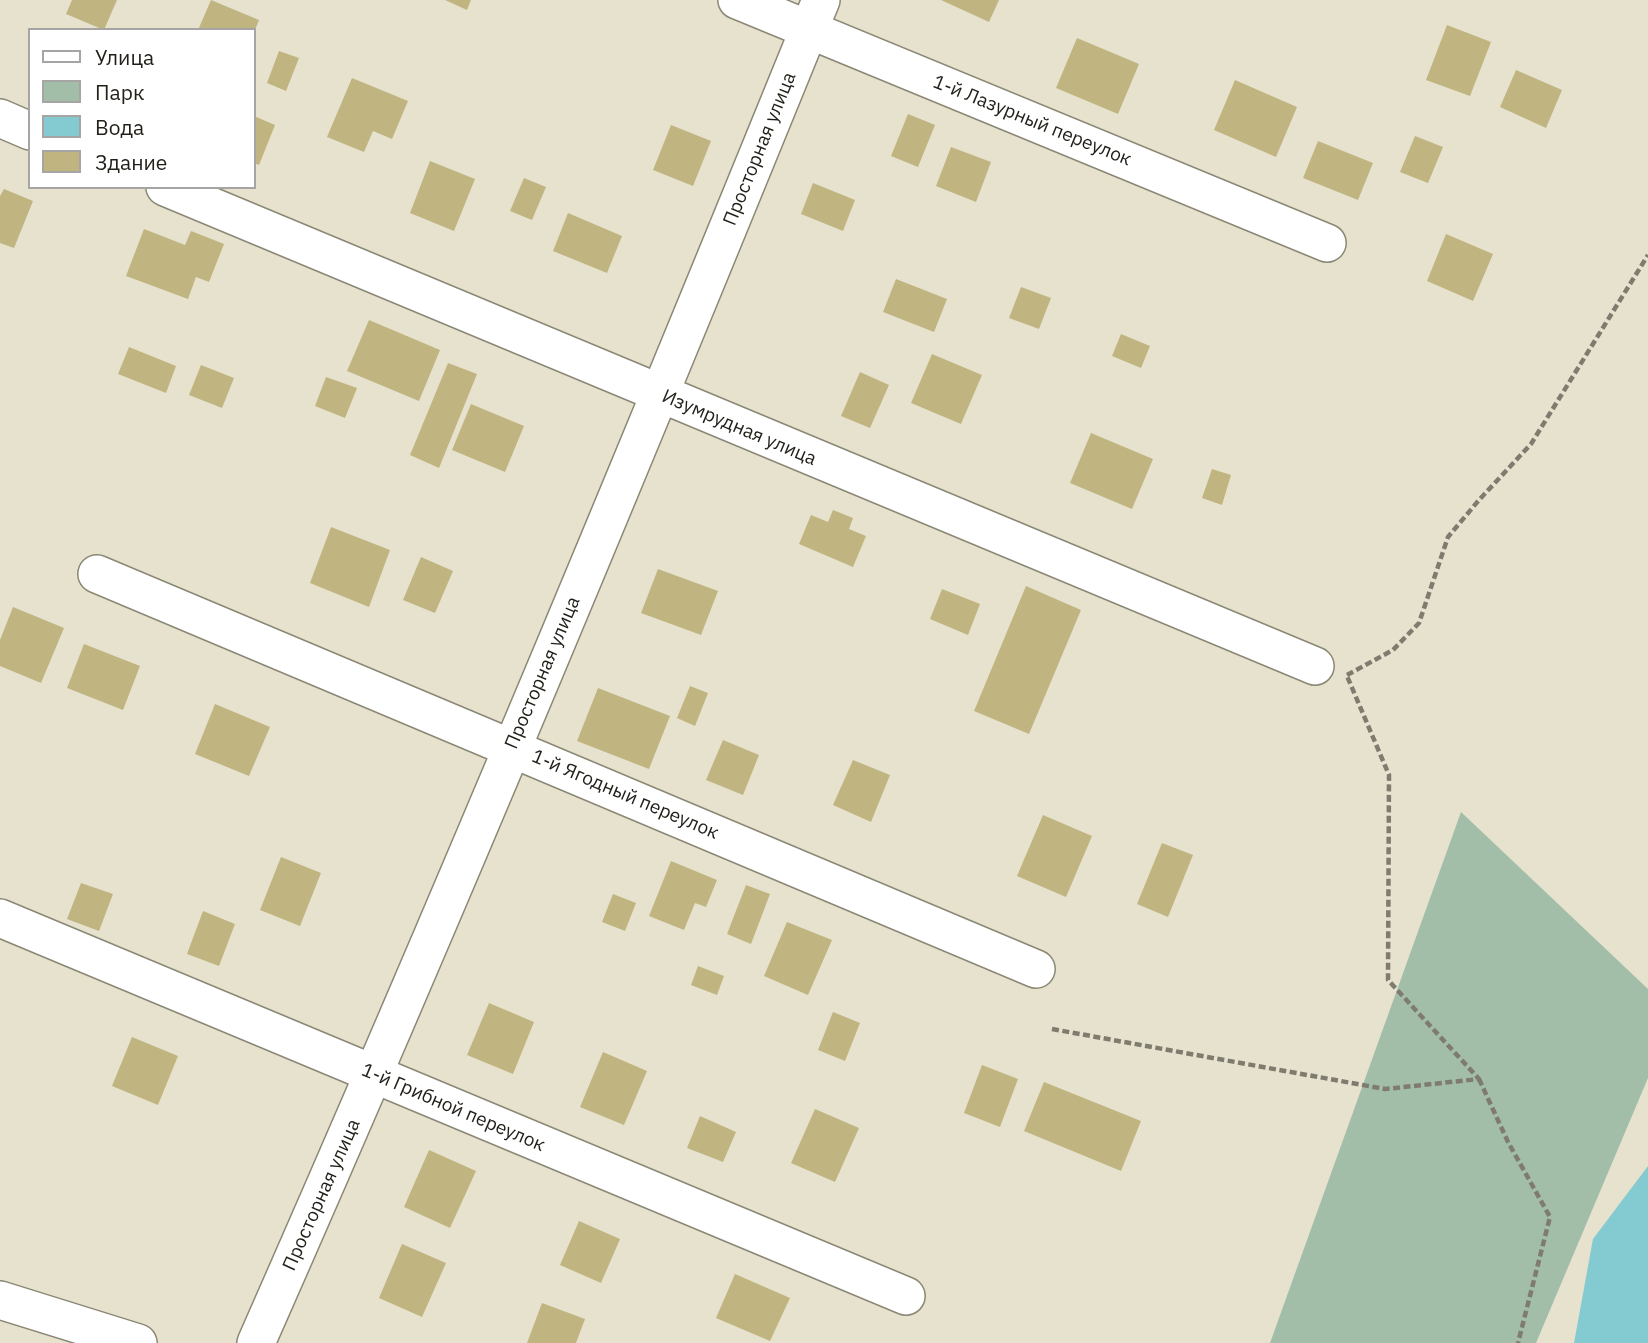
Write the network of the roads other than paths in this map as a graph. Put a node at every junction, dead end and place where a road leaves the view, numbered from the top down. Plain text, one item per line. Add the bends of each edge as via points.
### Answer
1 (737, 0) edge
2 (815, 15) edge
3 (0, 118) edge
4 (28, 130) edge
5 (170, 189) edge
6 (1327, 243) dead end
7 (659, 394) junction
8 (97, 574) dead end
9 (1331, 671) road end
10 (512, 747) junction
11 (0, 918) edge
12 (1036, 969) dead end
13 (374, 1075) junction
14 (906, 1297) dead end
15 (0, 1300) edge
16 (138, 1343) edge
17 (256, 1343) edge

1 - 2 street, 1-й Лазурный переулок
2 - 6 street, 1-й Лазурный переулок
2 - 7 street, Просторная улица
3 - 4 street
5 - 7 street, Изумрудная улица
7 - 9 street, Изумрудная улица
7 - 10 street, Просторная улица
8 - 10 street, 1-й Ягодный переулок
10 - 12 street, 1-й Ягодный переулок
10 - 13 street, Просторная улица
11 - 13 street, 1-й Грибной переулок
13 - 14 street, 1-й Грибной переулок
13 - 17 street, Просторная улица
15 - 16 street

